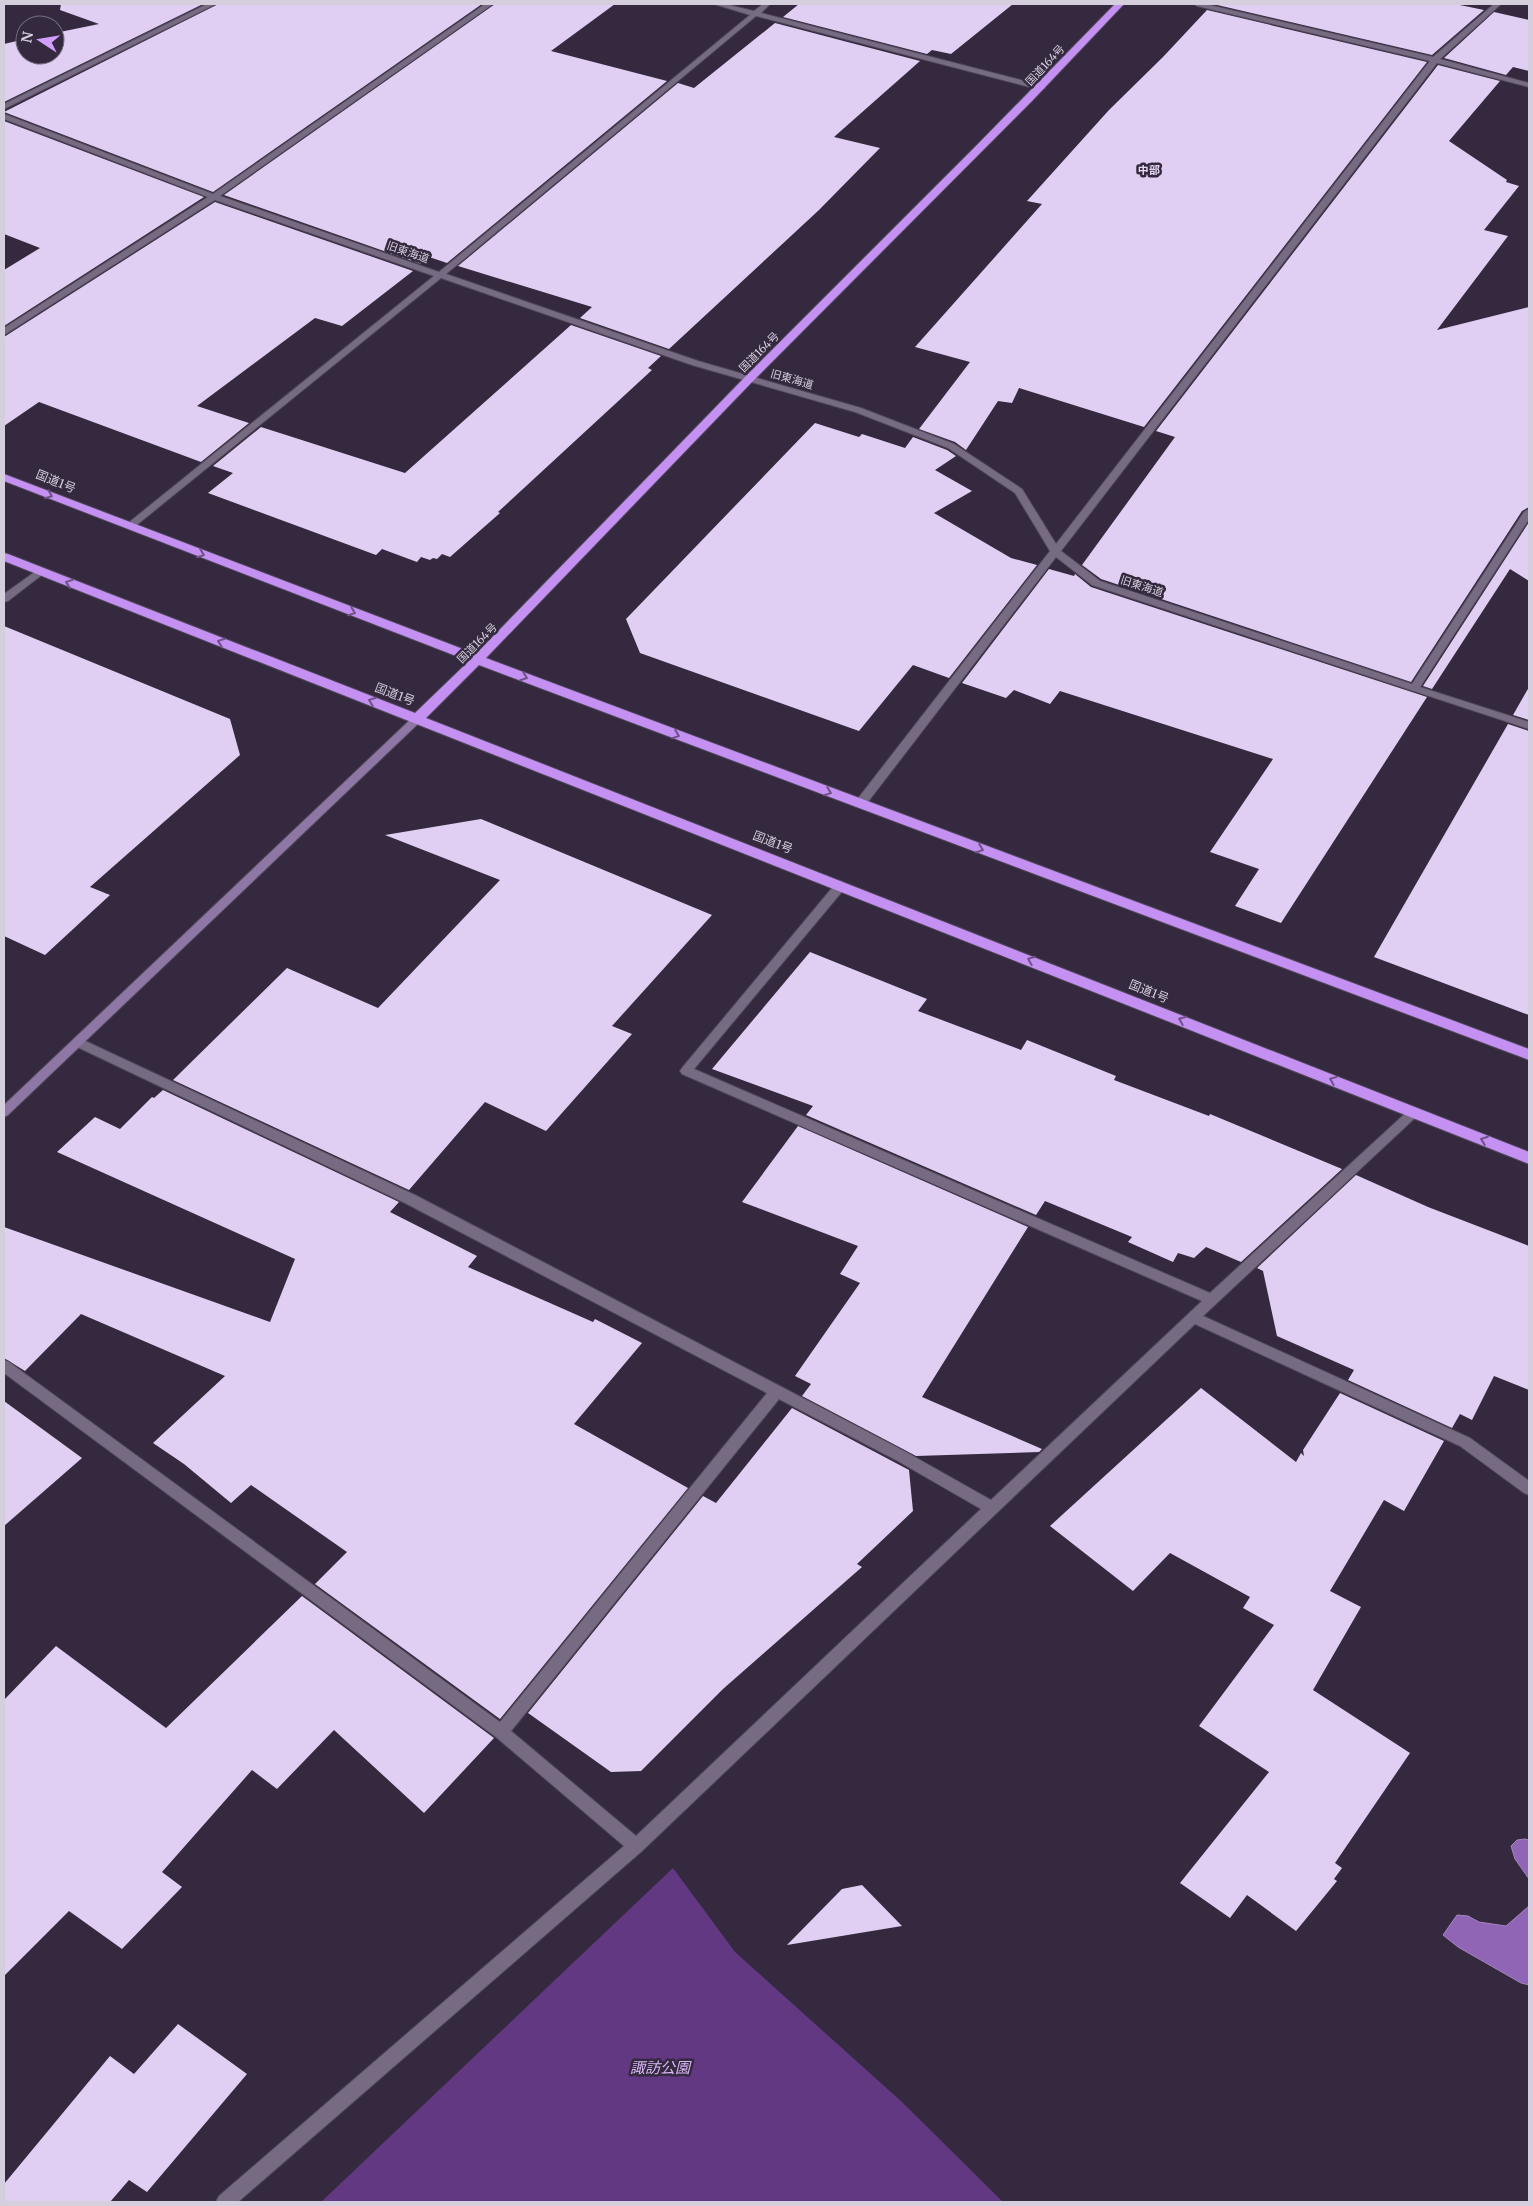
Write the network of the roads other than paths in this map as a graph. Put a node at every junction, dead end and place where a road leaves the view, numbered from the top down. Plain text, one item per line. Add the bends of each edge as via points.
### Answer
1 (212, 4) edge
2 (489, 4) edge
3 (717, 4) edge
4 (767, 4) edge
5 (1120, 4) edge
6 (1197, 4) edge
7 (1498, 4) edge
8 (755, 14) junction
9 (1435, 60) junction
10 (1529, 85) edge
11 (1042, 88) junction
12 (4, 107) edge
13 (4, 116) edge
14 (214, 197) junction
15 (440, 275) junction
16 (4, 332) edge
17 (750, 379) junction
18 (4, 477) edge
19 (1529, 512) edge
20 (130, 526) junction
21 (1056, 552) junction
22 (4, 557) edge
23 (39, 572) junction
24 (4, 599) edge
25 (478, 660) junction
26 (1414, 688) junction
27 (418, 719) junction
28 (1529, 726) edge
29 (860, 804) junction
30 (841, 884) junction
31 (77, 1042) junction
32 (1529, 1055) edge
33 (4, 1112) edge
34 (1414, 1113) junction
35 (1529, 1158) edge
36 (1213, 1300) junction
37 (1194, 1317) junction
38 (4, 1366) edge
39 (777, 1391) junction
40 (1529, 1489) edge
41 (992, 1508) junction
42 (501, 1732) junction
43 (636, 1846) junction
44 (225, 2202) edge

1 - 12 street
2 - 14 street
3 - 8 street
4 - 8 street
5 - 11 highway, 国道164号
6 - 9 street
7 - 9 street
8 - 11 street
8 - 15 street
9 - 10 street
9 - 21 street
11 - 17 highway, 国道164号
13 - 14 street, 旧東海道
14 - 15 street, 旧東海道
14 - 16 street
15 - 17 street, 旧東海道
15 - 20 street
17 - 21 street, 旧東海道 via 858,410 951,446 1019,491
17 - 25 highway, 国道164号
18 -> 20 highway, 国道1号
19 - 26 street
20 -> 25 highway, 国道1号
21 - 26 street, 旧東海道 via 1096,583
21 - 29 street
22 - 23 highway, 国道1号
23 - 24 street
27 -> 23 highway, 国道1号
25 - 27 highway, 国道164号
25 -> 29 highway, 国道1号
26 - 28 street, 旧東海道
27 - 30 highway, 国道1号
27 - 31 street
29 -> 32 highway, 国道1号
34 -> 30 highway, 国道1号
30 - 36 street via 686,1071
31 - 33 street
31 - 39 street via 410,1199
35 -> 34 highway, 国道1号
34 - 36 street
36 - 37 street
37 - 40 street via 1466,1442
37 - 41 street
38 - 42 street
39 - 41 street
39 - 42 street
41 - 43 street
42 - 43 street
43 - 44 street

